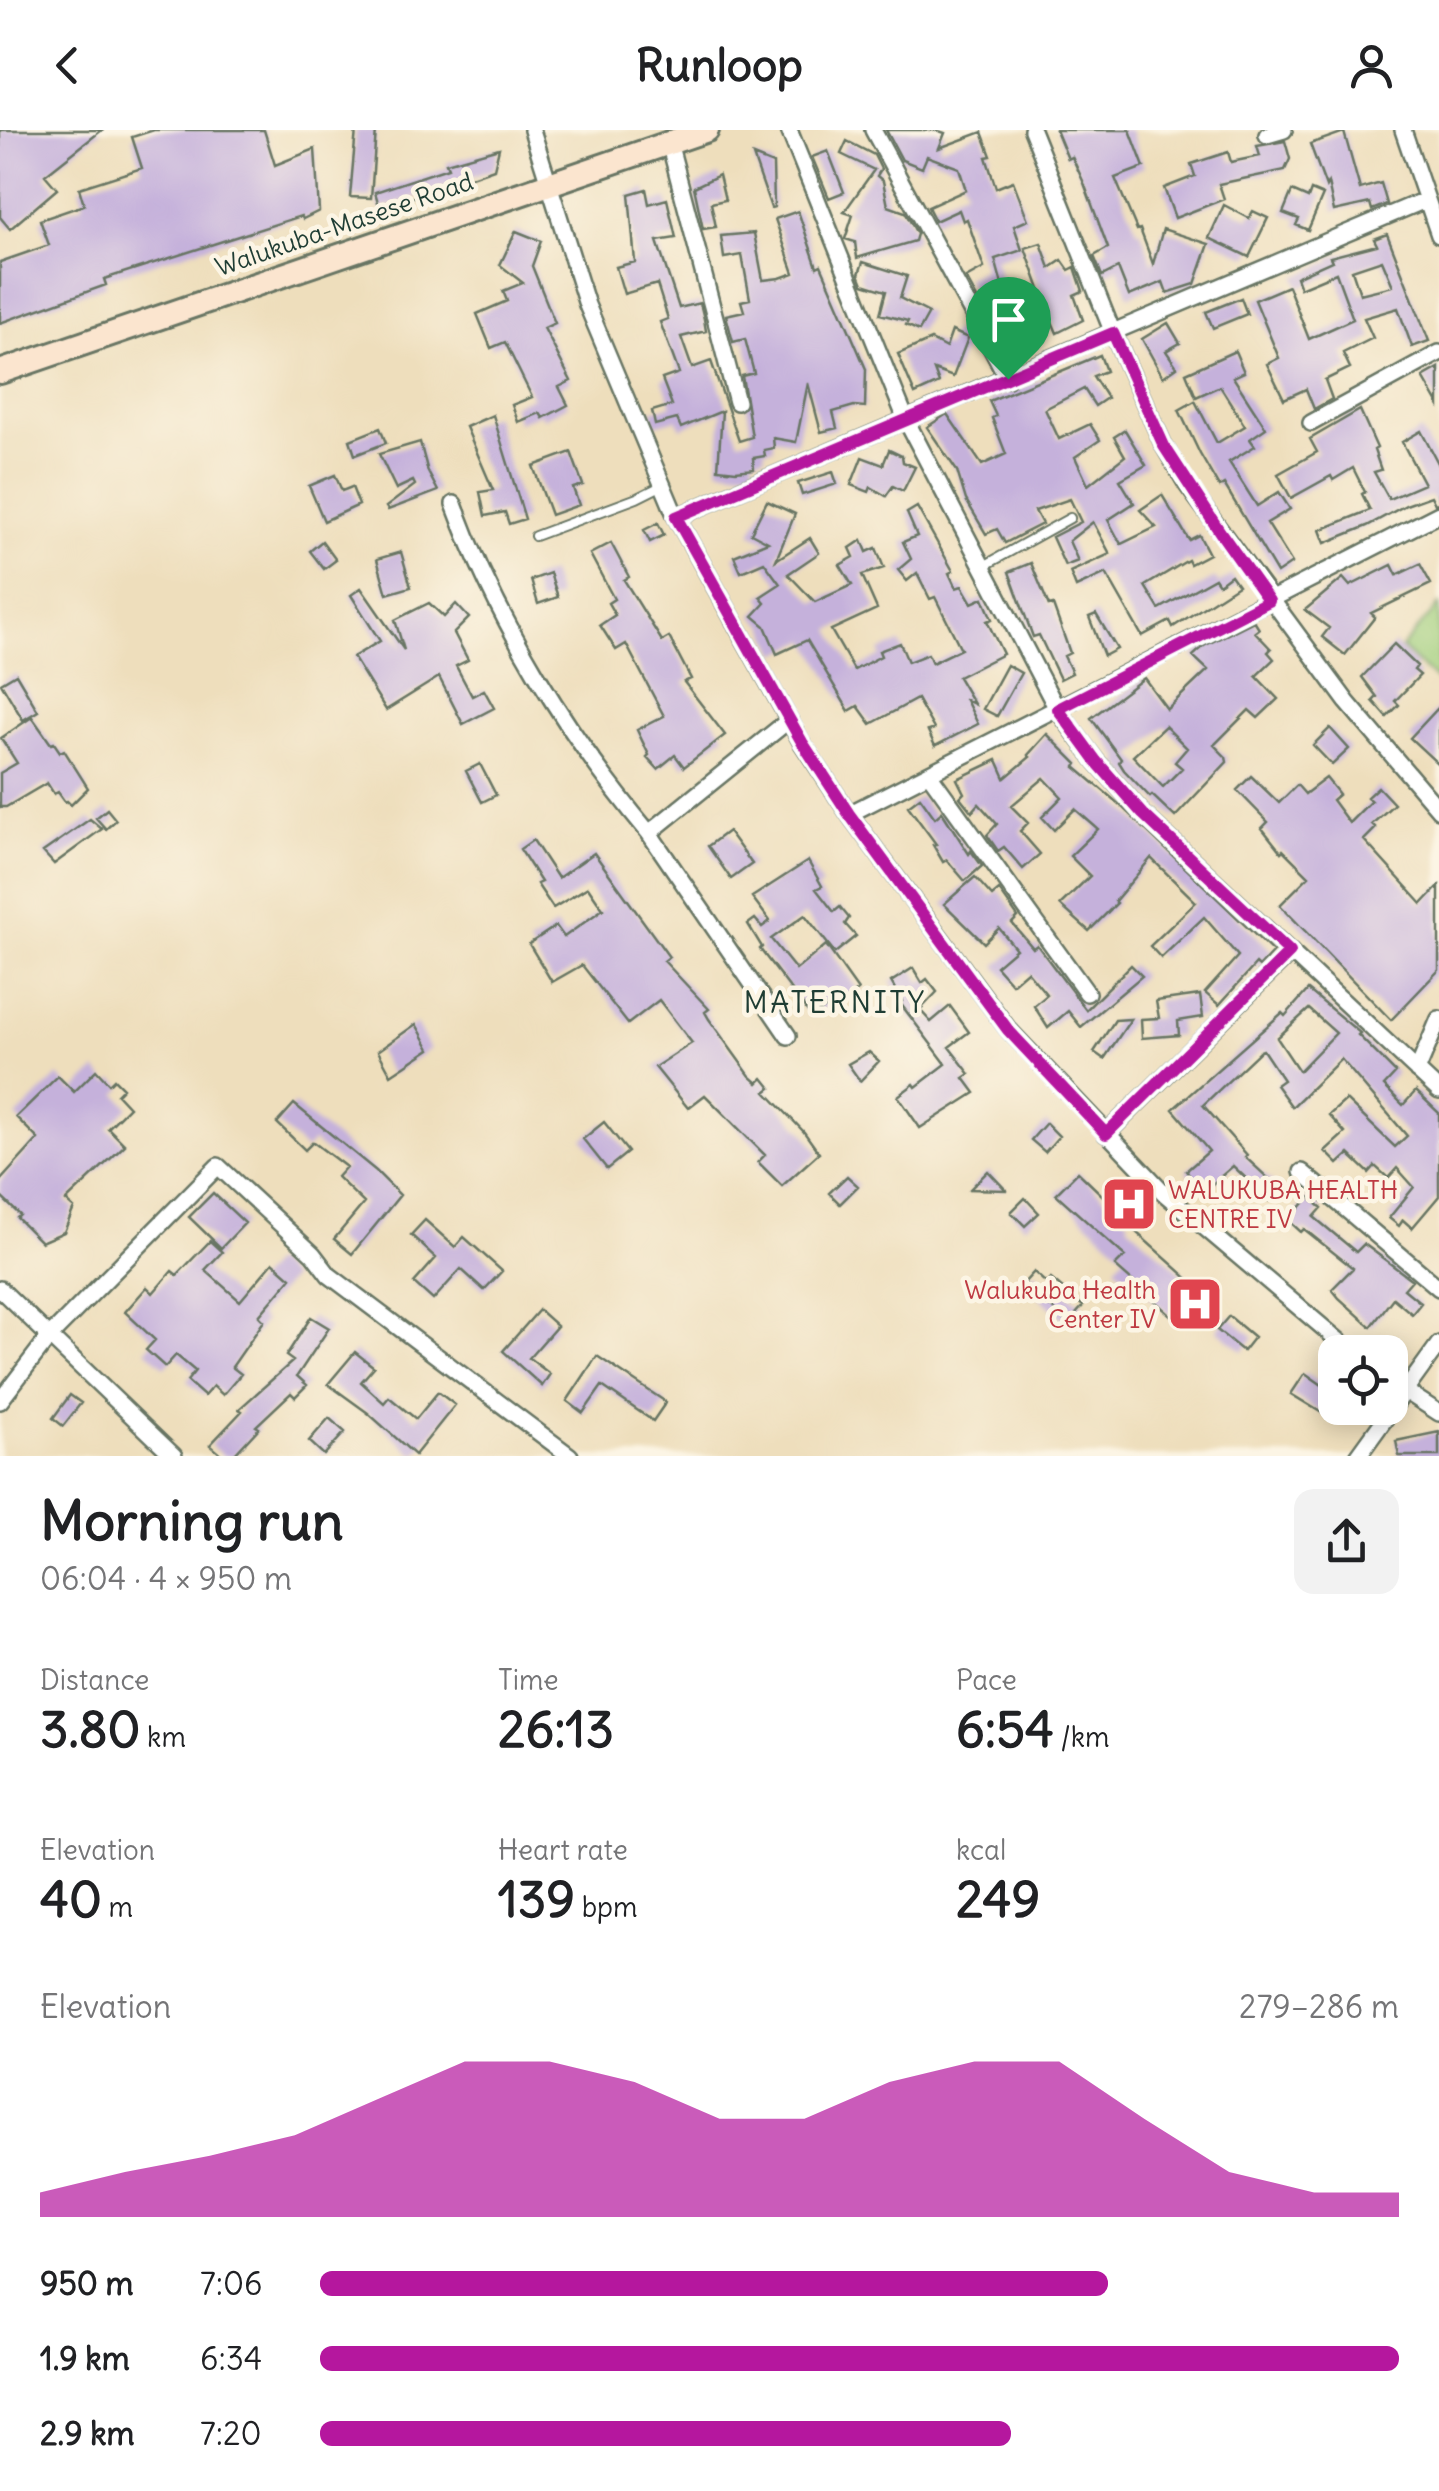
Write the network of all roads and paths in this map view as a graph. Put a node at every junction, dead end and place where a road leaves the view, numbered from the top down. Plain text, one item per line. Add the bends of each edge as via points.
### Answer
1 (532, 130) edge
2 (707, 130) edge
3 (789, 130) edge
4 (872, 130) edge
5 (1032, 130) edge
6 (1284, 130) edge
7 (1403, 130) edge
8 (1267, 135) dead end
9 (669, 142) junction
10 (550, 182) junction
11 (1425, 200) junction
12 (1439, 235) edge
13 (1113, 333) junction
14 (1439, 353) edge
15 (0, 372) edge
16 (1008, 379) junction
17 (737, 402) dead end
18 (906, 422) junction
19 (1312, 423) dead end
20 (663, 485) junction
21 (454, 504) dead end
22 (1439, 514) edge
23 (676, 517) junction
24 (1070, 518) dead end
25 (535, 536) dead end
26 (982, 566) junction
27 (1269, 601) junction
28 (1058, 709) junction
29 (789, 720) junction
30 (929, 774) junction
31 (1439, 810) edge
32 (849, 814) junction
33 (648, 833) junction
34 (1290, 952) junction
35 (1087, 992) dead end
36 (1439, 1019) edge
37 (788, 1036) dead end
38 (1417, 1070) junction
39 (1439, 1091) edge
40 (1106, 1134) junction
41 (1302, 1172) dead end
42 (1439, 1288) edge
43 (0, 1289) edge
44 (1332, 1335) edge
45 (49, 1337) junction
46 (1439, 1344) edge
47 (1408, 1388) edge
48 (1408, 1394) edge
49 (0, 1402) edge
50 (1439, 1413) edge
51 (1381, 1425) edge
52 (174, 1456) edge
53 (570, 1456) edge
54 (1358, 1456) edge

1 - 10 street
2 - 9 street, Walukuba-Masese Road
3 - 18 street
4 - 16 street
5 - 13 street
6 - 8 street
7 - 11 street
9 - 10 street, Walukuba-Masese Road
9 - 17 street
10 - 15 street, Walukuba-Masese Road
10 - 20 street via 588,305
11 - 12 street
11 - 13 street
13 - 16 street
13 - 27 street via 1164,446
14 - 19 street
16 - 18 street
18 - 23 street
18 - 26 street
20 - 23 street
20 - 25 lane
21 - 33 street via 502,610 571,730
22 - 27 street
23 - 29 street
24 - 26 lane
26 - 28 street
27 - 28 street
27 - 31 street
28 - 30 street
28 - 34 street via 1143,814
29 - 32 street
29 - 33 street
30 - 32 street
30 - 35 street
32 - 40 street via 1008,1030
33 - 37 street
34 - 38 street
34 - 40 street
36 - 38 street
38 - 39 street
40 - 44 street via 1165,1194
41 - 42 street
43 - 45 street
45 - 49 street
45 - 52 street
45 - 53 street via 218,1166 329,1274
46 - 47 street
48 - 50 street
51 - 54 street

